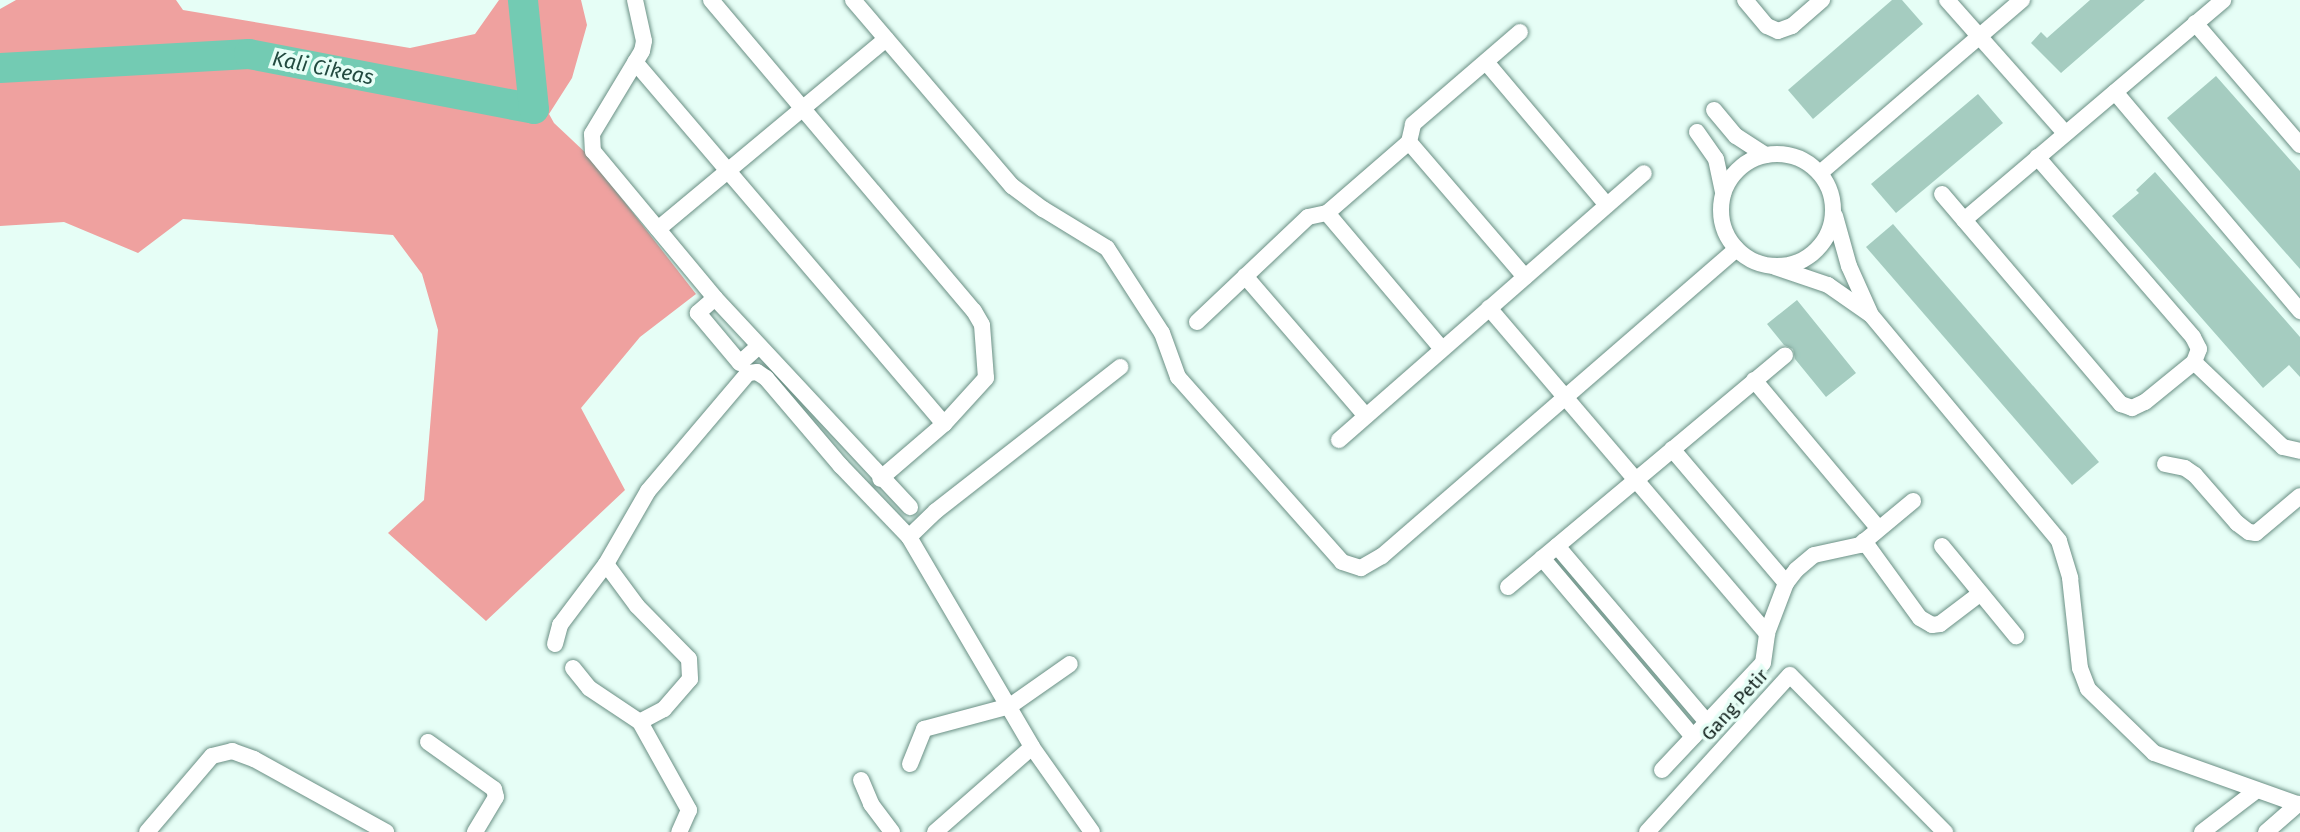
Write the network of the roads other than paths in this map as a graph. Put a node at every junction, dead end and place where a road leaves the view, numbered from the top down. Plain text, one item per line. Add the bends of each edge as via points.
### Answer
1 (635, 0) edge
2 (711, 0) edge
3 (853, 0) edge
4 (1745, 0) edge
5 (1822, 0) edge
6 (1948, 0) edge
7 (2022, 0) edge
8 (2222, 0) edge
9 (2195, 23) junction
10 (1520, 32) dead end
11 (1980, 37) junction
12 (886, 39) junction
13 (635, 62) junction
14 (1486, 62) junction
15 (2115, 92) junction
16 (803, 108) junction
17 (1714, 110) dead end
18 (1697, 132) dead end
19 (2064, 134) junction
20 (1409, 142) junction
21 (2300, 145) edge
22 (1765, 155) junction
23 (2037, 157) junction
24 (727, 170) junction
25 (1644, 173) dead end
26 (1820, 173) junction
27 (1723, 193) junction
28 (1942, 194) dead end
29 (1607, 205) junction
30 (1326, 213) junction
31 (1834, 214) junction
32 (1964, 220) junction
33 (658, 229) junction
34 (1736, 249) junction
35 (1775, 267) junction
36 (1245, 276) junction
37 (1525, 277) junction
38 (715, 298) junction
39 (1489, 308) junction
40 (2300, 311) edge
41 (1871, 315) junction
42 (1197, 322) dead end
43 (759, 346) junction
44 (1442, 349) junction
45 (1785, 355) dead end
46 (2194, 362) junction
47 (1120, 367) dead end
48 (1754, 380) junction
49 (1564, 399) junction
50 (1366, 416) junction
51 (944, 425) junction
52 (1339, 440) dead end
53 (1672, 449) junction
54 (2300, 451) edge
55 (2165, 464) dead end
56 (880, 479) junction
57 (1635, 480) junction
58 (2300, 496) edge
59 (1913, 501) dead end
60 (910, 508) dead end
61 (1879, 529) junction
62 (909, 537) junction
63 (1864, 541) junction
64 (1557, 546) junction
65 (1942, 546) dead end
66 (1542, 558) junction
67 (606, 564) junction
68 (1786, 583) junction
69 (1508, 587) dead end
70 (1980, 593) junction
71 (1767, 633) junction
72 (1634, 636) junction
73 (2016, 636) dead end
74 (555, 643) dead end
75 (1619, 649) junction
76 (1070, 664) dead end
77 (573, 668) dead end
78 (1010, 706) junction
79 (640, 722) junction
80 (1707, 722) junction
81 (1693, 737) junction
82 (428, 742) dead end
83 (1032, 747) junction
84 (910, 764) dead end
85 (1662, 770) dead end
86 (861, 779) dead end
87 (2257, 790) junction
88 (2299, 805) edge
89 (147, 832) edge
90 (386, 832) edge
91 (475, 832) edge
92 (679, 832) edge
93 (892, 832) edge
94 (934, 832) edge
95 (1092, 832) edge
96 (1647, 832) edge
97 (1945, 832) edge
98 (2202, 832) edge
99 (2266, 832) edge

1 - 13 street via 644,41
2 - 16 street
3 - 12 street
4 - 5 street via 1777,31 1791,26
6 - 11 street
7 - 11 street
8 - 9 street
9 - 15 street
9 - 21 street
10 - 14 street
11 - 19 street
11 - 26 street
12 - 16 street
12 - 49 street via 1012,186 1107,248 1162,333 1178,377 1342,562 1361,568 1382,556
13 - 24 street
13 - 33 street via 591,142 593,151
14 - 20 street via 1413,124
14 - 29 street
15 - 19 street
15 - 40 street
16 - 24 street
16 - 51 street via 982,325 986,378
17 - 22 street via 1736,136
18 - 27 street via 1716,159
19 - 23 street
20 - 30 street
20 - 37 street
22 - 26 street via 1785,154 1804,160
22 - 27 street via 1747,162
23 - 32 street
23 - 46 street via 2193,337 2199,349
24 - 33 street
24 - 51 street
25 - 29 street
26 - 31 street via 1831,192
27 - 34 street via 1720,213
28 - 32 street
29 - 37 street
30 - 36 street via 1308,218
30 - 44 street
31 - 35 street via 1829,235 1816,253 1797,264
31 - 41 street via 1849,266
32 - 46 street via 2121,404 2132,408 2145,402
33 - 38 street
34 - 35 street via 1754,262
34 - 49 street
35 - 41 street via 1828,285
36 - 42 street
36 - 50 street
37 - 39 street
38 - 43 street
38 - 43 street via 698,313 740,363
39 - 44 street
39 - 49 street
41 - 87 street via 2059,541 2074,598 2080,668 2088,689 2154,753
43 - 56 street
44 - 50 street
45 - 48 street
46 - 54 street via 2283,447
47 - 62 street
48 - 53 street
48 - 61 street
49 - 57 street
50 - 52 street
51 - 56 street
53 - 57 street
53 - 68 street
55 - 58 street via 2195,475 2249,532 2256,533
56 - 60 street
57 - 64 street
57 - 71 street
59 - 61 street
61 - 63 street
62 - 67 street via 757,372 748,373 648,491
62 - 78 street
63 - 68 street via 1814,555
63 - 70 street via 1920,618 1932,625 1940,624
64 - 66 street
64 - 72 street
65 - 70 street
66 - 69 street
66 - 75 street
67 - 74 street via 560,625
67 - 79 street via 637,606 689,659 690,679 664,709
68 - 71 street
70 - 73 street
71 - 80 street via 1763,663
72 - 75 street
72 - 80 street
75 - 81 street
76 - 78 street
77 - 79 street via 589,688
78 - 83 street
78 - 84 street via 924,729
79 - 92 street via 689,810
80 - 81 street
81 - 85 street
82 - 91 street via 494,789 496,797
83 - 94 street
83 - 95 street
86 - 93 street via 871,804
87 - 88 street
87 - 98 street
88 - 99 street
89 - 90 street via 212,756 232,751
96 - 97 street, Gang Petir via 1790,675

